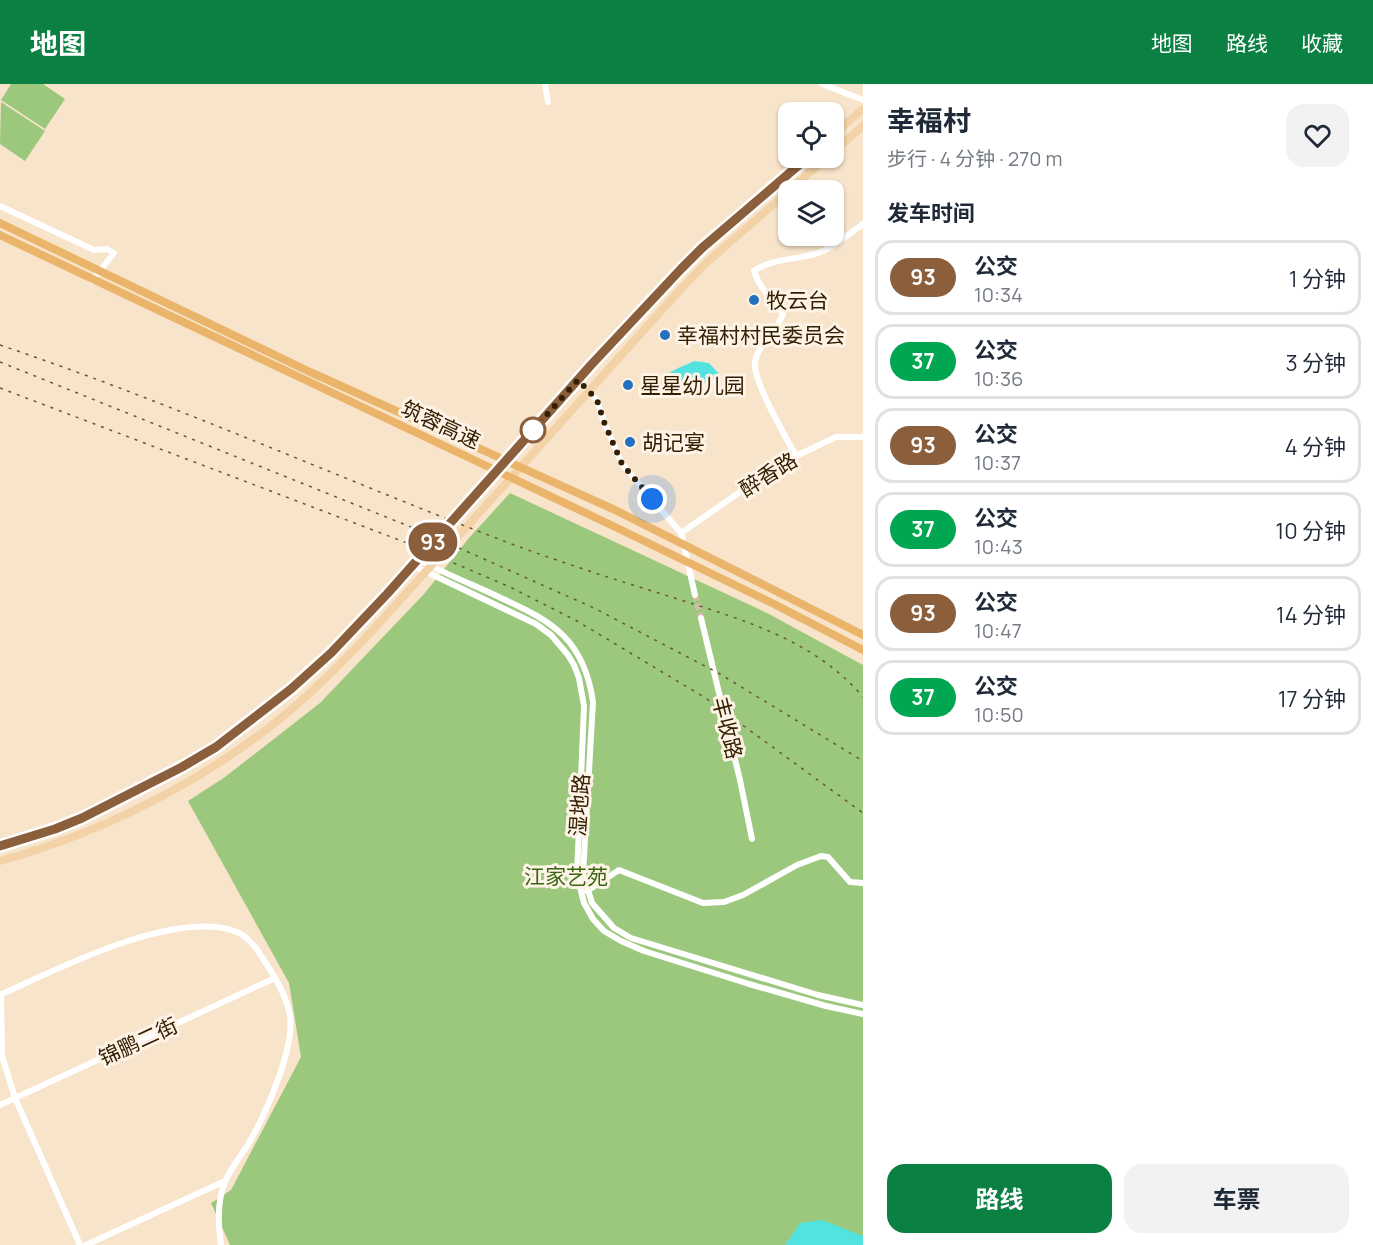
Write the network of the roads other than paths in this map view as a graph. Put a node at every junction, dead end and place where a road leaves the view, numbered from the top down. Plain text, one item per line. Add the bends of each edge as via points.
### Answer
1 (545, 84) edge
2 (822, 84) edge
3 (863, 100) edge
4 (548, 102) dead end
5 (863, 109) edge
6 (844, 125) edge
7 (863, 126) edge
8 (844, 142) edge
9 (795, 168) edge
10 (815, 168) edge
11 (802, 180) edge
12 (778, 201) edge
13 (0, 206) edge
14 (0, 223) edge
15 (863, 224) edge
16 (0, 236) edge
17 (92, 282) dead end
18 (578, 380) junction
19 (588, 391) junction
20 (863, 436) edge
21 (796, 456) junction
22 (681, 533) junction
23 (415, 562) junction
24 (428, 569) junction
25 (695, 595) tunnel mouth
26 (701, 618) tunnel mouth
27 (863, 635) edge
28 (863, 650) edge
29 (582, 758) junction
30 (590, 759) junction
31 (752, 839) dead end
32 (0, 846) edge
33 (0, 861) edge
34 (863, 883) edge
35 (585, 891) junction
36 (275, 978) junction
37 (1, 994) edge
38 (863, 1005) edge
39 (863, 1014) edge
40 (15, 1098) junction
41 (0, 1105) edge
42 (225, 1181) junction
43 (80, 1245) edge
44 (86, 1245) edge
45 (221, 1245) edge

1 - 4 street
2 - 3 street
5 - 6 main road
7 - 8 main road
9 - 18 main road via 702,248
10 - 11 main road
12 - 19 main road via 706,263
13 - 17 street via 94,250 114,253
14 - 27 highway, 筑蓉高速 via 615,510
15 - 21 street via 820,252 754,271 762,289 783,314 755,360 755,372
16 - 28 highway, 筑蓉高速 via 611,525
18 - 19 street
18 - 23 main road
19 - 22 street via 597,400 622,464
19 - 24 main road
20 - 21 street, 醉香路 via 836,438
21 - 22 street, 醉香路
22 - 25 street
23 - 24 street, 湿地路
23 - 32 main road via 331,653 216,747 82,818
24 - 29 street, 湿地路 via 536,624 568,655 579,678 585,706
24 - 30 street, 湿地路 via 537,614 568,639 584,666 591,689
24 - 33 main road via 310,693 234,753 189,781 111,820
26 - 31 street, 丰收路
29 - 30 street
29 - 35 street, 湿地路 via 576,856 577,875
30 - 35 street, 湿地路
34 - 35 street via 850,882 828,857 821,856 724,902 703,903 619,870
35 - 38 street, 湿地路 via 602,916 631,938
35 - 39 street, 湿地路 via 593,919 621,941 749,984
36 - 37 street via 255,947 239,933 215,927 147,935 111,946
36 - 40 street, 锦鹏二街
36 - 42 street via 290,1012 289,1043 269,1101
37 - 40 street via 2,1056
40 - 41 street, 锦鹏二街
40 - 43 street
42 - 44 street
42 - 45 street via 220,1206

